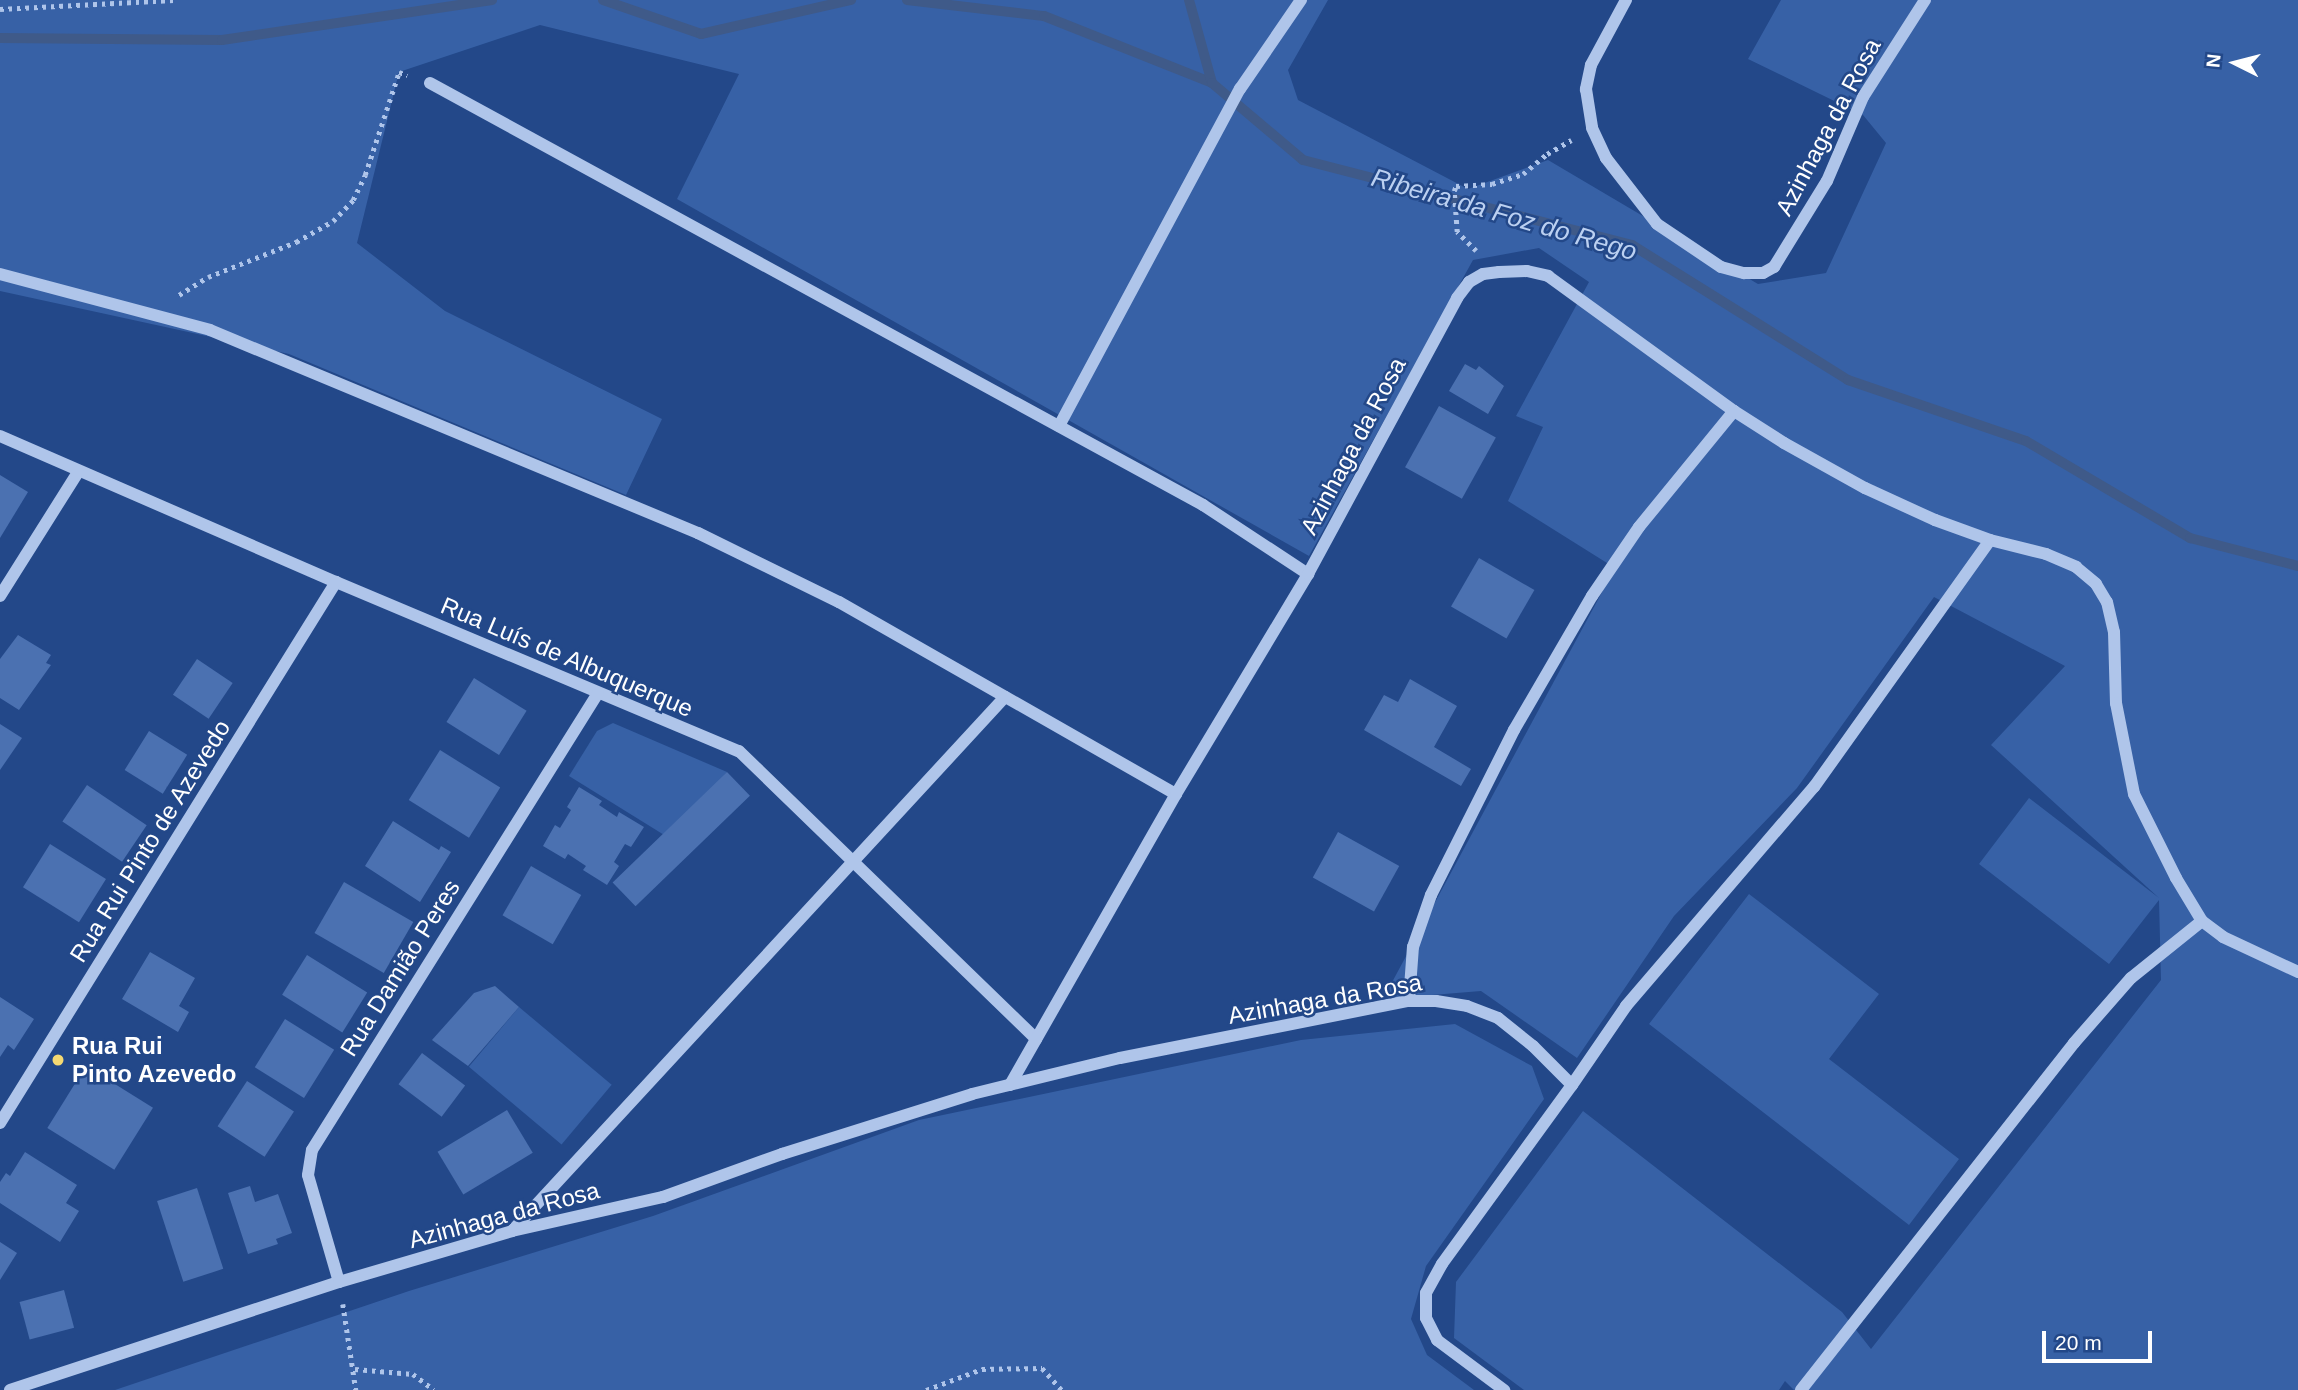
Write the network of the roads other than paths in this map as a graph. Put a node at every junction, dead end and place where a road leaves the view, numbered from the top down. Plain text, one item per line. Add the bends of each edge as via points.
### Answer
1 (1301, 0) edge
2 (1626, 0) edge
3 (1925, 0) edge
4 (430, 83) road end
5 (0, 274) edge
6 (1734, 411) junction
7 (1059, 426) junction
8 (0, 436) edge
9 (78, 472) junction
10 (1990, 540) junction
11 (1308, 574) junction
12 (336, 582) junction
13 (0, 596) edge
14 (598, 693) junction
15 (1005, 697) junction
16 (1176, 794) junction
17 (851, 862) junction
18 (2202, 921) junction
19 (2298, 972) edge
20 (1409, 1002) junction
21 (1036, 1038) junction
22 (1010, 1085) junction
23 (1572, 1085) junction
24 (0, 1123) edge
25 (512, 1231) junction
26 (339, 1282) junction
27 (10, 1390) edge
28 (1504, 1390) edge
29 (1801, 1390) edge

1 - 7 street via 1240,89
2 - 3 street, Azinhaga da Rosa via 1591,65 1586,89 1592,128 1606,159 1657,224 1721,267 1744,273 1763,273 1774,267 1827,181 1863,97
4 - 7 street
5 - 15 street via 210,330 698,533 839,602
6 - 10 street via 1865,488
6 - 11 street, Azinhaga da Rosa via 1548,276 1527,271 1483,274 1469,282 1457,298
6 - 20 street via 1631,538 1514,730 1431,895 1413,947
7 - 11 street via 1203,505
8 - 9 street, Rua Luís de Albuquerque
9 - 12 street, Rua Luís de Albuquerque
9 - 13 street
10 - 18 street via 2076,567 2096,584 2107,602 2114,632 2122,746 2134,794
10 - 23 street via 1814,787 1626,1006
11 - 16 street, Azinhaga da Rosa
12 - 14 street, Rua Luís de Albuquerque
12 - 24 street, Rua Rui Pinto de Azevedo
14 - 17 street, Rua Luís de Albuquerque via 739,751
14 - 26 street, Rua Damião Peres via 312,1150 308,1175
15 - 16 street
15 - 17 street
16 - 21 street, Azinhaga da Rosa
17 - 21 street, Rua Luís de Albuquerque
17 - 25 street
18 - 19 street via 2222,937
18 - 29 street via 2131,978 2074,1043
20 - 22 street, Azinhaga da Rosa via 1120,1058
20 - 23 street, Azinhaga da Rosa via 1467,1006 1498,1018
21 - 22 street, Azinhaga da Rosa
22 - 25 street, Azinhaga da Rosa via 782,1154 663,1198
23 - 28 street via 1426,1293 1426,1318 1437,1340
25 - 26 street, Azinhaga da Rosa
26 - 27 street, Azinhaga da Rosa

